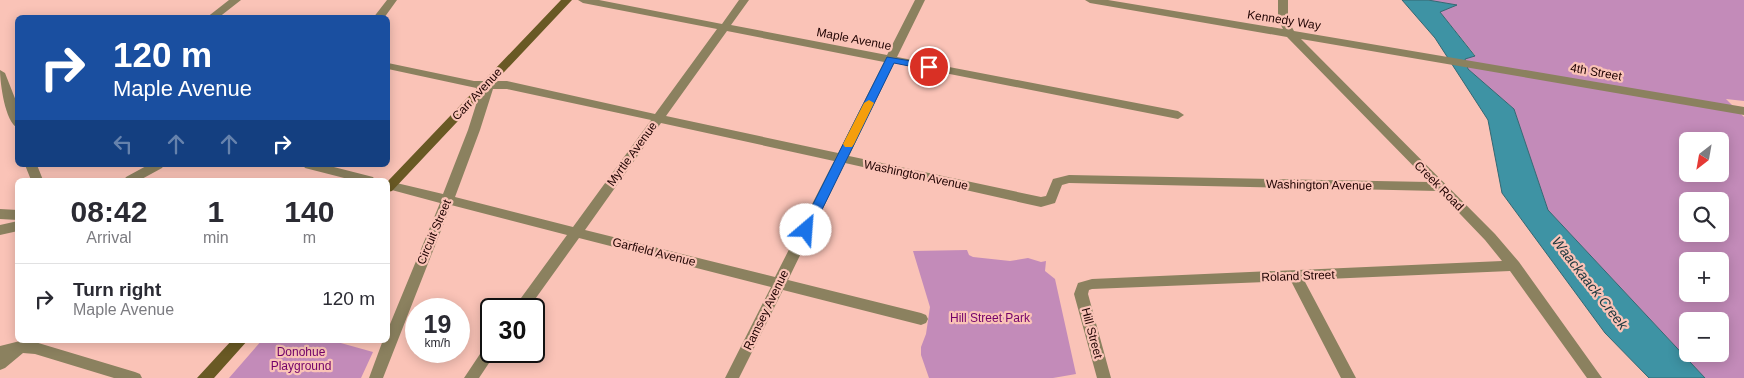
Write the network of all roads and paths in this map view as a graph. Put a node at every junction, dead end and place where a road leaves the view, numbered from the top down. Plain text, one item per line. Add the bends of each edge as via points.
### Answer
1 (236, 0) edge
2 (392, 0) edge
3 (567, 0) edge
4 (583, 0) edge
5 (744, 0) edge
6 (920, 0) edge
7 (1094, 0) edge
8 (1283, 0) edge
9 (215, 15) edge
10 (380, 15) edge
11 (724, 28) junction
12 (1290, 34) junction
13 (890, 60) junction
14 (1444, 60) joint
15 (390, 66) edge
16 (0, 73) edge
17 (488, 85) junction
18 (1744, 112) edge
19 (1178, 115) dead end
20 (15, 116) edge
21 (658, 118) junction
22 (842, 158) junction
23 (154, 167) edge
24 (317, 167) edge
25 (134, 178) edge
26 (361, 178) edge
27 (390, 184) edge
28 (390, 186) edge
29 (1439, 187) junction
30 (449, 200) junction
31 (0, 214) edge
32 (15, 215) edge
33 (15, 227) edge
34 (0, 230) edge
35 (575, 232) junction
36 (1514, 266) junction
37 (1295, 276) junction
38 (779, 283) junction
39 (1083, 287) joint
40 (528, 298) edge
41 (921, 319) dead end
42 (390, 342) edge
43 (24, 343) edge
44 (238, 343) edge
45 (390, 343) edge
46 (0, 352) edge
47 (481, 363) edge
48 (0, 364) edge
49 (135, 378) edge
50 (204, 378) edge
51 (376, 378) edge
52 (471, 378) edge
53 (732, 378) edge
54 (1104, 378) edge
55 (1349, 378) edge
56 (1595, 378) edge

1 - 9 street
2 - 10 street
3 - 17 street, Carr Avenue
4 - 11 street, Maple Avenue
5 - 11 street, Myrtle Avenue
6 - 13 street, Ramsey Avenue
7 - 12 street, Kennedy Way
8 - 12 street, Creek Road via 1282,20
11 - 13 street, Maple Avenue
11 - 21 street, Myrtle Avenue
12 - 14 street, Kennedy Way
12 - 29 street, Creek Road
13 - 19 street, Maple Avenue
13 - 22 street, Ramsey Avenue
14 - 18 street, 4th Street
15 - 17 street, Washington Avenue
16 - 20 street
17 - 21 street, Washington Avenue via 507,85
17 - 27 street, Carr Avenue
17 - 30 street, Circuit Street via 480,118
21 - 22 street, Washington Avenue
21 - 35 street, Myrtle Avenue
22 - 29 street, Washington Avenue via 1041,202 1051,200 1057,182 1069,179
22 - 38 street, Ramsey Avenue
23 - 25 street
24 - 26 street
28 - 30 street, Garfield Avenue
29 - 36 street, Creek Road via 1490,237
30 - 35 street, Garfield Avenue
30 - 42 street, Circuit Street
31 - 32 street
33 - 34 street
35 - 38 street, Garfield Avenue
35 - 40 street, Myrtle Avenue
36 - 37 street, Roland Street
36 - 56 street, Creek Road
37 - 39 street, Roland Street via 1092,284
37 - 55 street
38 - 41 street, Garfield Avenue
38 - 53 street, Ramsey Avenue
39 - 54 street, Hill Street via 1081,294
43 - 46 street
43 - 48 street
43 - 49 street
44 - 50 street
45 - 51 street, Circuit Street
47 - 52 street

